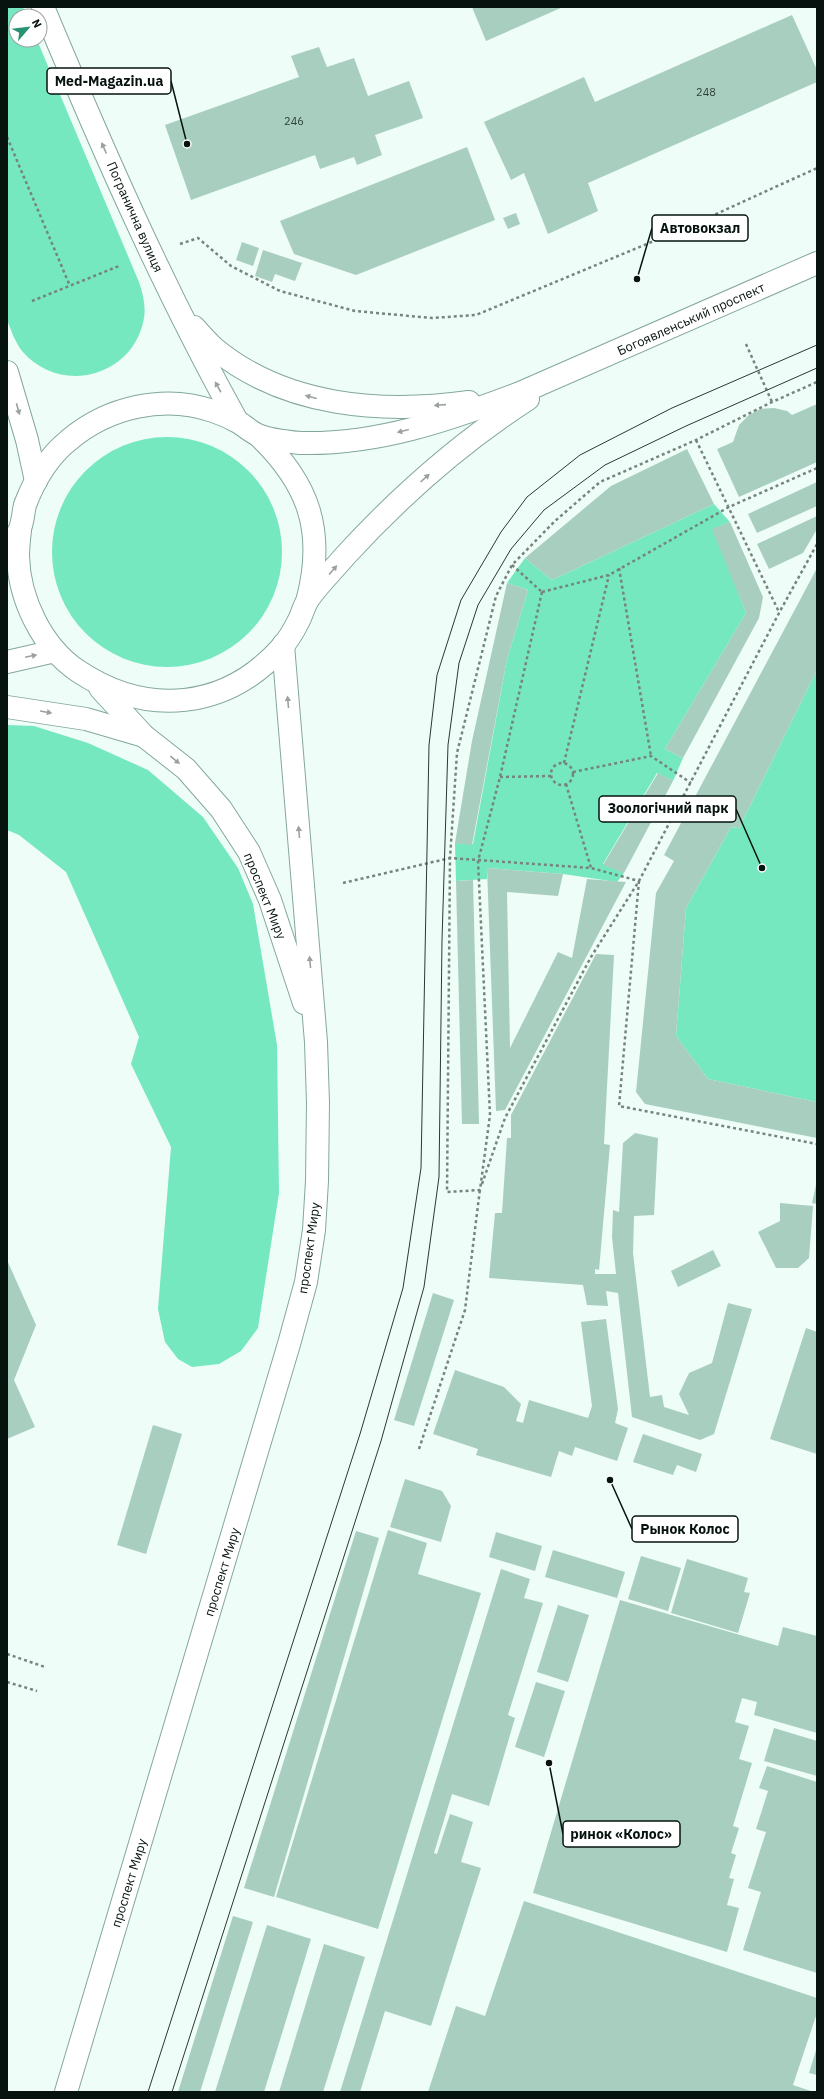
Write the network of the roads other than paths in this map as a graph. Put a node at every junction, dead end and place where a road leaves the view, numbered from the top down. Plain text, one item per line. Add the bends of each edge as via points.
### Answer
1 (43, 7) edge
2 (817, 263) edge
3 (178, 311) junction
4 (7, 372) edge
5 (565, 374) junction
6 (520, 393) junction
7 (237, 421) junction
8 (259, 436) junction
9 (36, 482) junction
10 (20, 530) junction
11 (7, 548) edge
12 (308, 600) junction
13 (283, 645) junction
14 (56, 651) junction
15 (7, 662) edge
16 (96, 683) junction
17 (7, 707) edge
18 (144, 736) junction
19 (316, 1042) junction
20 (66, 2092) edge

3 -> 1 main road, Погранична вулиця
2 - 5 main road, Богоявленський проспект
6 -> 3 main road via 468,403 415,406 362,407 309,398 260,378 216,349
7 -> 3 main road, Погранична вулиця
4 -> 9 main road
5 - 6 main road, Богоявленський проспект
12 -> 5 main road, Богоявленський проспект via 385,514 427,475 471,439
6 -> 8 main road, Богоявленський проспект via 473,411 377,437 338,443 298,443
7 - 8 main road, Богоявленський проспект
7 - 9 main road, Богоявленський проспект via 213,411 188,405 162,403 136,406 89,425 68,441 50,460
8 - 12 main road via 293,475 305,497 315,548 314,574
9 - 10 main road, Богоявленський проспект via 25,505
10 - 11 main road, Богоявленський проспект
10 - 14 main road, Богоявленський проспект via 18,556 21,582 40,630
12 - 13 main road, Богоявленський проспект via 298,623
13 - 16 main road, Богоявленський проспект via 266,664 245,679 222,691 197,698 171,701 145,699 120,694
19 -> 13 main road, проспект Миру
15 -> 14 main road
14 - 16 main road, Богоявленський проспект via 75,669
16 - 18 main road, проспект Миру
17 -> 18 main road via 86,719
18 -> 19 main road, проспект Миру via 186,769 221,808 249,852 270,900
19 - 20 main road, проспект Миру via 317,1181 314,1230 306,1282 252,1473

